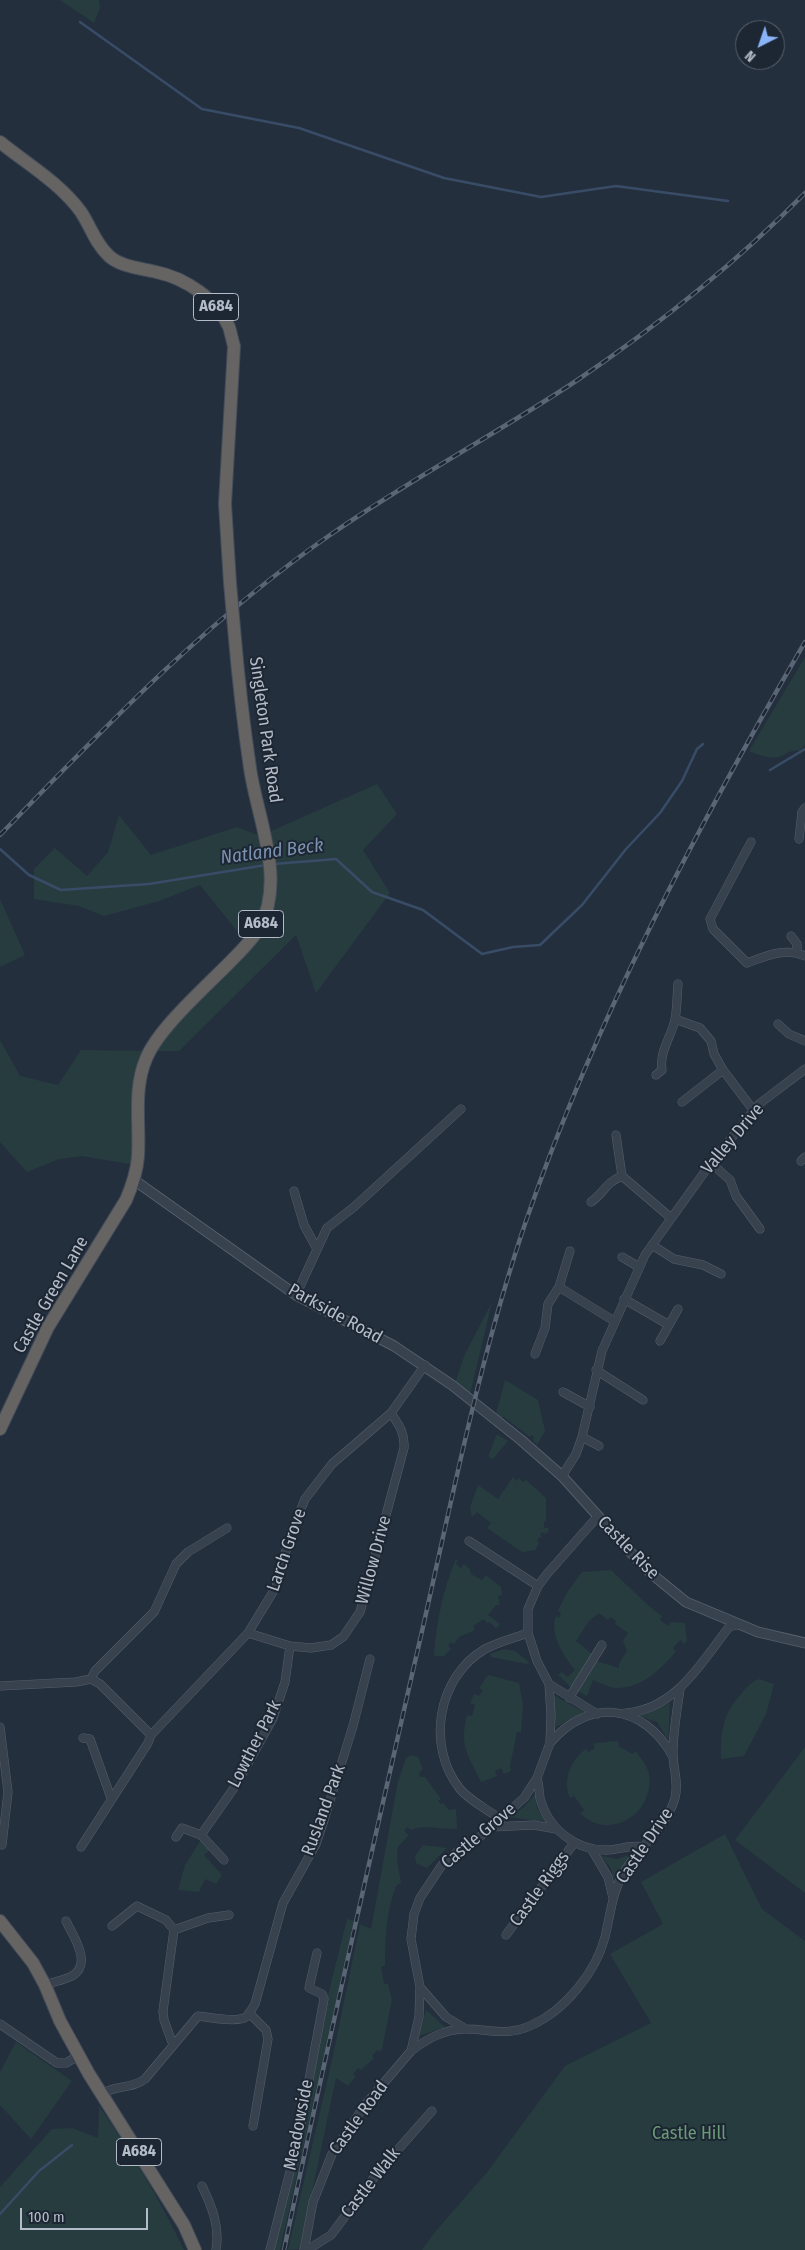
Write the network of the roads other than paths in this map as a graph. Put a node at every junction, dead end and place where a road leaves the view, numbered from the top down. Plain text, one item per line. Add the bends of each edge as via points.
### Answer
1 (0, 142) edge
2 (805, 808) edge
3 (799, 839) dead end
4 (751, 842) dead end
5 (791, 936) dead end
6 (797, 952) junction
7 (805, 956) edge
8 (678, 984) dead end
9 (675, 1019) junction
10 (778, 1024) dead end
11 (805, 1041) edge
12 (723, 1070) junction
13 (804, 1074) edge
14 (656, 1075) dead end
15 (682, 1102) dead end
16 (461, 1109) dead end
17 (754, 1111) junction
18 (616, 1135) dead end
19 (711, 1163) junction
20 (622, 1176) junction
21 (134, 1180) junction
22 (294, 1191) dead end
23 (591, 1202) dead end
24 (671, 1218) junction
25 (760, 1229) dead end
26 (652, 1245) junction
27 (317, 1249) junction
28 (570, 1251) dead end
29 (622, 1257) dead end
30 (639, 1266) junction
31 (721, 1274) dead end
32 (559, 1287) junction
33 (296, 1295) junction
34 (624, 1299) junction
35 (678, 1309) dead end
36 (614, 1321) junction
37 (669, 1325) junction
38 (660, 1341) dead end
39 (535, 1354) dead end
40 (425, 1365) junction
41 (596, 1370) junction
42 (563, 1392) dead end
43 (643, 1400) dead end
44 (590, 1407) junction
45 (391, 1413) junction
46 (0, 1428) edge
47 (582, 1437) junction
48 (599, 1446) dead end
49 (534, 1451) joint
50 (562, 1476) junction
51 (598, 1516) junction
52 (227, 1528) dead end
53 (469, 1541) dead end
54 (538, 1586) junction
55 (738, 1625) junction
56 (528, 1633) junction
57 (248, 1634) junction
58 (805, 1643) edge
59 (602, 1645) dead end
60 (290, 1646) junction
61 (370, 1658) dead end
62 (92, 1679) junction
63 (549, 1684) junction
64 (0, 1686) edge
65 (680, 1690) junction
66 (570, 1698) junction
67 (624, 1713) junction
68 (597, 1714) junction
69 (0, 1727) edge
70 (151, 1735) junction
71 (83, 1738) dead end
72 (550, 1743) junction
73 (673, 1756) junction
74 (537, 1778) junction
75 (111, 1798) junction
76 (500, 1819) junction
77 (491, 1828) junction
78 (556, 1829) junction
79 (201, 1835) junction
80 (176, 1837) dead end
81 (574, 1843) junction
82 (2, 1846) dead end
83 (81, 1847) dead end
84 (642, 1847) junction
85 (592, 1850) junction
86 (224, 1860) dead end
87 (613, 1898) junction
88 (229, 1915) dead end
89 (0, 1920) edge
90 (66, 1921) dead end
91 (112, 1926) dead end
92 (174, 1930) junction
93 (506, 1935) dead end
94 (317, 1953) dead end
95 (45, 1985) junction
96 (420, 1987) junction
97 (249, 2013) junction
98 (0, 2024) edge
99 (466, 2029) junction
100 (173, 2044) junction
101 (411, 2051) junction
102 (78, 2056) junction
103 (392, 2074) joint
104 (102, 2094) junction
105 (432, 2111) dead end
106 (252, 2126) dead end
107 (202, 2186) dead end
108 (195, 2250) edge
109 (216, 2250) edge
110 (270, 2250) edge
111 (305, 2250) edge

1 - 21 highway, Singleton Park Road / A684, bridge via 61,190 81,212 97,243 111,258 167,274 192,286 217,308 229,327 234,346 225,504 234,628 250,769 269,859 268,904 260,927 246,945 175,1019 150,1051 141,1072 138,1091 138,1158
2 - 3 street
4 - 6 street via 710,919 713,930 746,963 774,952
5 - 6 street via 797,944
6 - 7 street
8 - 9 street
9 - 12 street via 700,1028 711,1041
9 - 14 street via 660,1058 662,1070
10 - 11 street via 789,1034
12 - 15 street
12 - 17 street
13 - 17 street, Valley Drive via 759,1104
16 - 27 street via 354,1208 327,1228
17 - 19 street, Valley Drive
18 - 20 street
19 - 24 street, Valley Drive
19 - 25 street via 730,1180 736,1196
20 - 23 street via 607,1184
20 - 24 street
21 - 33 street, Parkside Road
21 - 46 highway, Castle Green Lane / A684 via 114,1222 48,1327
22 - 27 street via 304,1225
24 - 26 street, Valley Drive
26 - 30 street, Valley Drive
26 - 31 street via 674,1259 703,1265
27 - 33 street
28 - 32 street
29 - 30 street
30 - 34 street, Valley Drive
32 - 36 street
32 - 39 street via 548,1304 542,1340
33 - 40 street, Parkside Road
34 - 36 street, Valley Drive
34 - 37 street
35 - 37 street
36 - 41 street, Valley Drive
37 - 38 street
40 - 45 street, Larch Grove
40 - 49 street, Parkside Road
41 - 43 street
41 - 44 street, Valley Drive
42 - 44 street
44 - 47 street, Valley Drive
45 - 57 street, Larch Grove via 332,1464 305,1499 290,1536 276,1587
45 - 60 street, Willow Drive via 402,1429 404,1448 360,1612 343,1637 330,1645 311,1648
47 - 48 street
47 - 50 street, Valley Drive
49 - 50 street, Castle Rise
50 - 51 street, Castle Rise
51 - 54 street, Castle Grove
51 - 55 street, Castle Rise via 673,1592 700,1609
52 - 62 street via 188,1552 176,1564 154,1612 95,1671
53 - 54 street
54 - 56 street, Castle Grove via 528,1609
55 - 58 street
55 - 65 street, Castle Drive via 729,1627
56 - 63 street, Castle Grove via 537,1662
56 - 76 street via 485,1650 474,1658 449,1689 440,1726 443,1759 448,1772 462,1791
57 - 60 street, Willow Drive
57 - 70 street, Larch Grove
59 - 66 street
60 - 79 street, Lowther Park via 285,1682 273,1718 236,1784
61 - 97 street, Rusland Park via 316,1844 283,1903 255,2004
62 - 64 street
62 - 70 street
63 - 66 street, Castle Grove
63 - 72 street, Castle Grove
65 - 67 street, Castle Drive via 649,1709
65 - 73 street, Castle Drive via 674,1721
66 - 68 street
67 - 68 street
67 - 73 street via 655,1730
68 - 72 street via 579,1718
69 - 82 street via 8,1792
70 - 75 street, Larch Grove
71 - 75 street via 90,1739
72 - 74 street, Castle Grove
73 - 84 street, Castle Drive via 677,1776 672,1809
74 - 76 street, Castle Grove via 524,1798
74 - 78 street via 540,1798
75 - 83 street, Larch Grove
76 - 77 street, Castle Grove
77 - 78 street via 534,1824
77 - 96 street, Castle Grove via 442,1865 420,1898 411,1939
78 - 81 street
79 - 80 street via 182,1828
79 - 86 street
81 - 85 street
81 - 93 street, Castle Riggs
84 - 85 street
84 - 87 street, Castle Drive via 622,1875
85 - 87 street via 608,1877
87 - 99 street, Castle Drive via 598,1958 564,2003 545,2018 519,2030
88 - 92 street via 208,1918
89 - 95 highway, A684 via 33,1963
90 - 95 street via 81,1952 82,1963 72,1976
91 - 92 street via 137,1906 166,1920
92 - 100 street via 163,2011
94 - 110 street, Meadowside via 309,1988 322,1994 324,1999 297,2144
95 - 102 highway, A684
96 - 99 street via 446,2017
96 - 101 street, Castle Grove via 419,2017
97 - 100 street via 238,2020 198,2016
97 - 106 street via 266,2030 268,2039
98 - 102 street via 57,2063 66,2063
99 - 101 street, Castle Drive via 438,2034
100 - 104 street via 140,2083 109,2089
101 - 103 street, Castle Grove
102 - 104 highway, A684
103 - 111 street, Castle Road via 365,2105 332,2154 313,2202
104 - 108 highway, A684 via 184,2225
105 - 111 street, Castle Walk via 378,2170 331,2235
107 - 109 street via 216,2220

